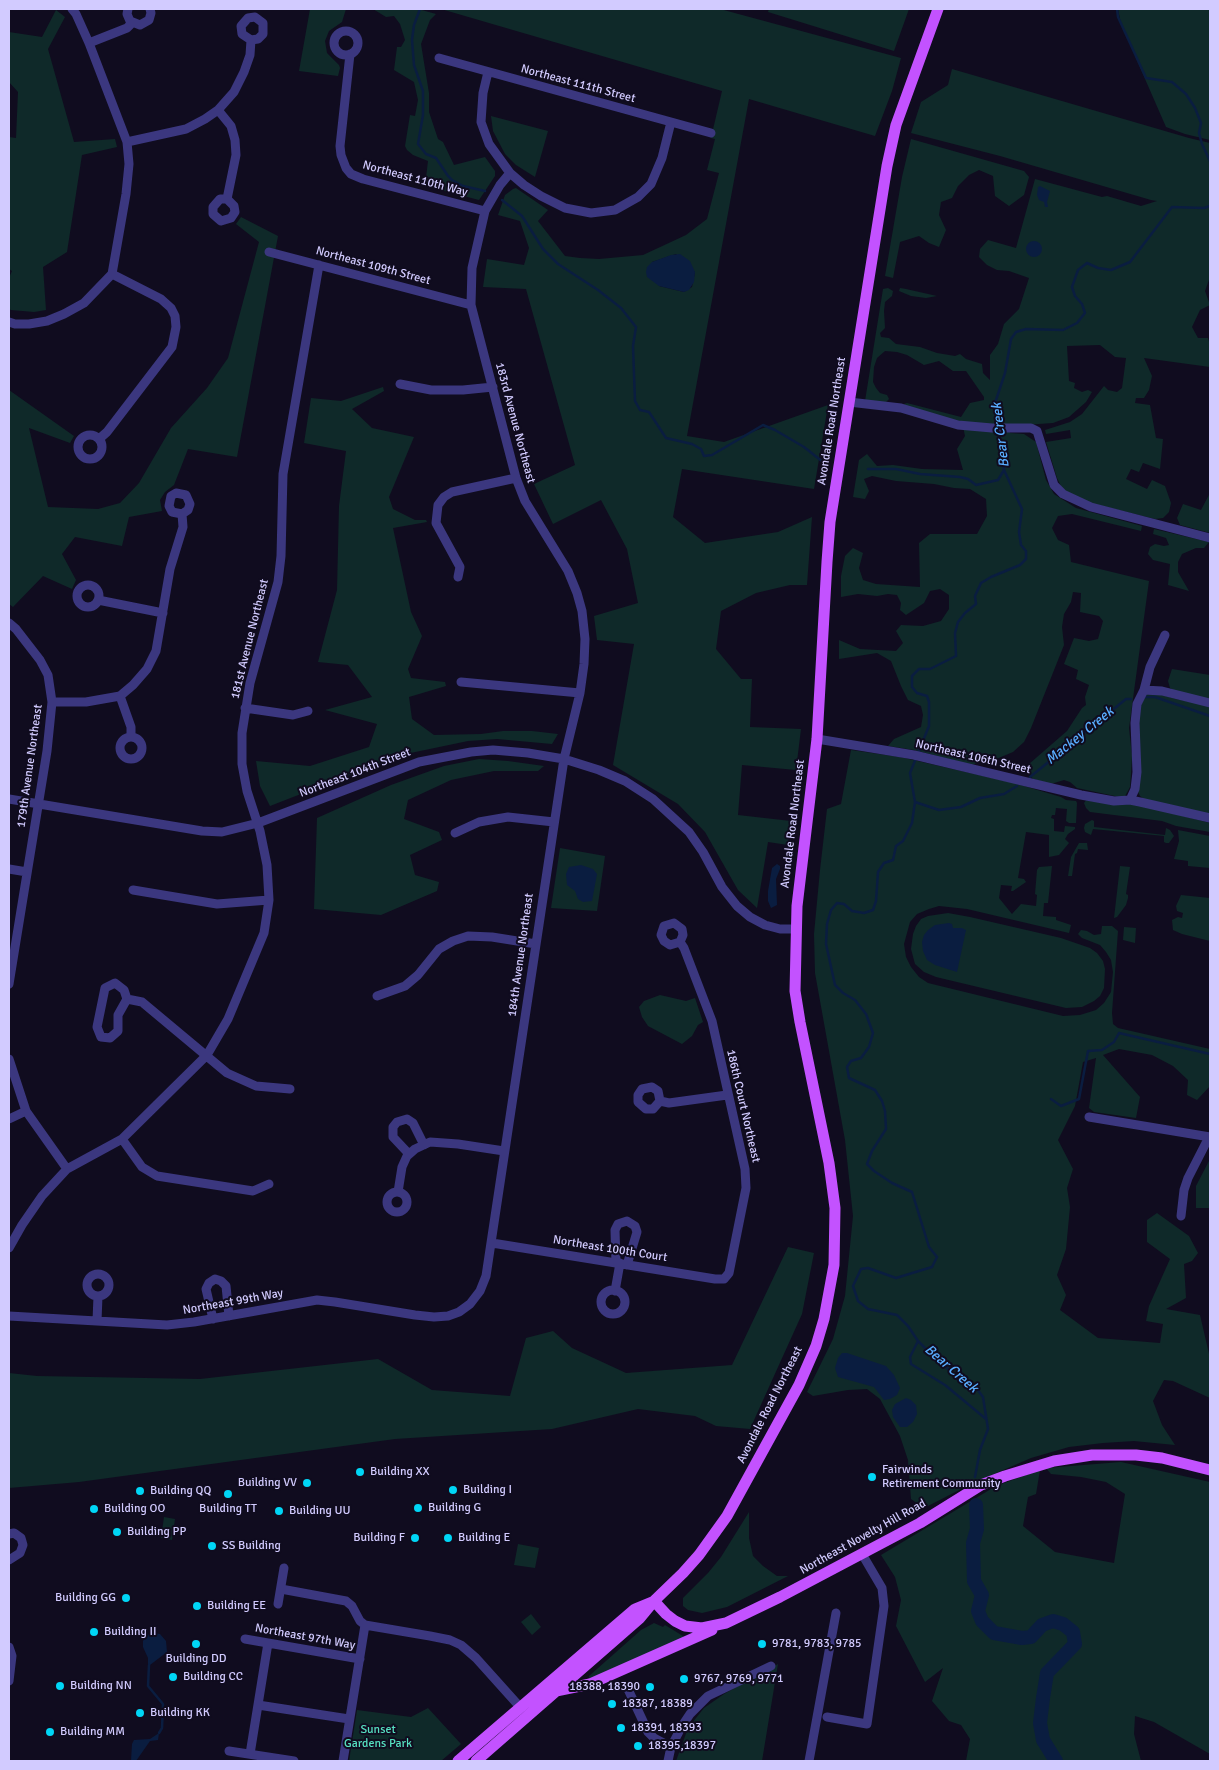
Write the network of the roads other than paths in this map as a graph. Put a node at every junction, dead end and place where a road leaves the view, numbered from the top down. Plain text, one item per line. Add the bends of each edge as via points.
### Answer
1 (72, 9) edge
2 (128, 9) edge
3 (150, 9) edge
4 (938, 9) edge
5 (132, 24) junction
6 (251, 40) dead end
7 (89, 42) junction
8 (350, 54) dead end
9 (439, 58) dead end
10 (488, 72) junction
11 (218, 110) junction
12 (671, 122) junction
13 (710, 133) dead end
14 (127, 142) junction
15 (510, 173) junction
16 (226, 199) dead end
17 (485, 211) junction
18 (268, 252) dead end
19 (319, 265) junction
20 (112, 274) junction
21 (471, 305) junction
22 (9, 322) edge
23 (400, 384) dead end
24 (493, 387) junction
25 (849, 402) junction
26 (99, 439) dead end
27 (516, 478) junction
28 (182, 514) dead end
29 (1210, 538) edge
30 (458, 577) dead end
31 (577, 593) joint
32 (98, 600) dead end
33 (163, 613) junction
34 (9, 623) edge
35 (1165, 635) dead end
36 (461, 682) dead end
37 (1144, 690) junction
38 (580, 692) junction
39 (120, 696) junction
40 (52, 702) junction
41 (1210, 703) edge
42 (245, 708) junction
43 (308, 711) dead end
44 (131, 737) dead end
45 (817, 739) junction
46 (564, 759) junction
47 (9, 799) edge
48 (1130, 800) junction
49 (38, 804) junction
50 (1210, 818) edge
51 (554, 822) junction
52 (258, 823) junction
53 (455, 834) dead end
54 (9, 869) edge
55 (27, 872) junction
56 (133, 890) dead end
57 (268, 900) junction
58 (797, 929) junction
59 (680, 942) dead end
60 (536, 944) junction
61 (10, 962) edge
62 (9, 984) edge
63 (378, 996) dead end
64 (127, 999) junction
65 (207, 1055) junction
66 (9, 1059) edge
67 (290, 1089) dead end
68 (727, 1095) junction
69 (660, 1101) dead end
70 (26, 1112) junction
71 (1089, 1117) dead end
72 (9, 1119) edge
73 (1210, 1137) edge
74 (122, 1139) junction
75 (424, 1145) junction
76 (504, 1151) junction
77 (409, 1154) junction
78 (67, 1169) junction
79 (269, 1184) dead end
80 (398, 1192) dead end
81 (1181, 1216) dead end
82 (492, 1243) junction
83 (9, 1248) edge
84 (621, 1264) junction
85 (724, 1279) joint
86 (615, 1291) dead end
87 (98, 1296) dead end
88 (459, 1312) joint
89 (9, 1316) edge
90 (229, 1316) junction
91 (213, 1319) junction
92 (97, 1321) junction
93 (1210, 1470) edge
94 (9, 1534) edge
95 (862, 1554) junction
96 (9, 1560) edge
97 (284, 1568) dead end
98 (280, 1589) junction
99 (654, 1601) junction
100 (278, 1604) dead end
101 (836, 1613) dead end
102 (726, 1623) junction
103 (365, 1625) junction
104 (245, 1639) dead end
105 (268, 1643) junction
106 (9, 1647) edge
107 (360, 1659) junction
108 (771, 1666) dead end
109 (9, 1681) edge
110 (627, 1687) dead end
111 (556, 1692) junction
112 (258, 1705) junction
113 (520, 1707) junction
114 (827, 1717) dead end
115 (349, 1719) junction
116 (508, 1734) junction
117 (671, 1748) junction
118 (229, 1751) dead end
119 (250, 1754) junction
120 (294, 1761) edge
121 (343, 1761) edge
122 (458, 1761) edge
123 (476, 1761) edge
124 (668, 1761) edge
125 (809, 1761) edge

1 - 7 street
2 - 5 street
3 - 5 street via 147,23
4 - 25 main road, Avondale Road Northeast via 893,137
5 - 7 street
6 - 11 street via 244,72 234,92
7 - 14 street
8 - 17 street, Northeast 110th Way via 340,146 344,164 351,174
9 - 10 street, Northeast 111th Street
10 - 12 street, Northeast 111th Street
10 - 15 street via 481,122 496,157
11 - 14 street via 186,129
11 - 16 street via 231,126 235,140 236,155
12 - 13 street, Northeast 111th Street
12 - 15 street via 651,184 638,197 616,210 591,213 573,210 524,185
14 - 20 street via 126,194
15 - 17 street, 183rd Avenue Northeast
17 - 21 street, 183rd Avenue Northeast via 472,268
18 - 19 street, Northeast 109th Street
19 - 21 street, Northeast 109th Street
19 - 42 street, 181st Avenue Northeast via 283,474 278,582
20 - 22 street via 84,303 64,314 29,324
20 - 26 street via 161,298 171,308 176,327 172,347
21 - 24 street, 183rd Avenue Northeast
23 - 24 street via 431,390
24 - 27 street, 183rd Avenue Northeast
25 - 29 street via 900,408 958,425 1031,428 1037,431 1054,484 1063,494 1091,507
25 - 45 main road, Avondale Road Northeast via 830,522
27 - 30 street via 452,492 438,505 436,523 460,567
27 - 31 street, 183rd Avenue Northeast via 525,501 561,559
28 - 33 street via 183,527 170,569
31 - 38 street, 184th Avenue Northeast via 585,639
32 - 33 street
33 - 39 street via 156,651 146,669
34 - 40 street, 179th Avenue Northeast via 40,660 48,675
35 - 37 street via 1150,667
36 - 38 street
37 - 41 street
37 - 48 street via 1136,713 1137,772
38 - 46 street, 184th Avenue Northeast
39 - 40 street via 86,702
39 - 44 street via 131,727
40 - 49 street, 179th Avenue Northeast
42 - 43 street via 293,715
42 - 52 street, 181st Avenue Northeast via 242,764
45 - 48 street, Northeast 106th Street via 914,755 1114,802
45 - 58 main road, Avondale Road Northeast
46 - 51 street, 184th Avenue Northeast
46 - 52 street, Northeast 104th Street via 493,750 432,758
46 - 58 street, Northeast 104th Street via 599,770 653,799 689,832 737,906 765,925
47 - 49 street, Northeast 104th Street
48 - 50 street, Northeast 106th Street
49 - 52 street, Northeast 104th Street via 202,831 222,832
49 - 55 street, 179th Avenue Northeast
51 - 53 street via 508,817 479,822
51 - 60 street, 184th Avenue Northeast
52 - 57 street, 181st Avenue Northeast via 267,865
54 - 55 street
55 - 61 street, 179th Avenue Northeast
56 - 57 street via 217,904
57 - 65 street, 181st Avenue Northeast via 264,933 248,974
58 - 99 main road, Avondale Road Northeast via 796,996 834,1196 835,1246 828,1302 805,1372 727,1516 699,1555
59 - 68 street, 186th Court Northeast via 712,1021
60 - 63 street via 468,936 439,949 405,986
60 - 76 street, 184th Avenue Northeast
61 - 62 street, 179th Avenue Northeast
64 - 64 street via 118,1015 118,1031 110,1038 101,1037 97,1027 105,988 115,983 124,990
64 - 65 street via 142,1002
65 - 67 street via 227,1073 241,1080 256,1086
65 - 74 street, 181st Avenue Northeast
66 - 70 street
68 - 69 street via 669,1103
68 - 85 street, 186th Court Northeast via 745,1170 746,1188 729,1273
70 - 72 street
70 - 78 street
71 - 73 street
73 - 81 street via 1188,1178
74 - 78 street, 181st Avenue Northeast
74 - 79 street via 142,1167 157,1176 253,1191
75 - 76 street via 430,1142 458,1144
75 - 77 street
75 - 77 street via 413,1123 403,1119 397,1122 393,1136
76 - 82 street, 184th Avenue Northeast
77 - 80 street via 402,1167
78 - 83 street, 181st Avenue Northeast via 42,1196
82 - 84 street, Northeast 100th Court
82 - 88 street, 184th Avenue Northeast via 480,1291
84 - 85 street, Northeast 100th Court
84 - 86 street
87 - 92 street
88 - 90 street, Northeast 99th Way via 448,1316 415,1316 317,1300
89 - 92 street, Northeast 99th Way
90 - 91 street, Northeast 99th Way
90 - 91 street via 226,1286 215,1280 208,1283 206,1289
91 - 92 street, Northeast 99th Way via 167,1325
93 - 95 main road, Northeast Novelty Hill Road via 1136,1455 1092,1455 1054,1461 981,1486
94 - 96 street via 14,1533 21,1538 23,1545 20,1553
95 - 102 main road, Northeast Novelty Hill Road
95 - 114 street via 882,1588 884,1606 867,1724
97 - 98 street
98 - 100 street
98 - 103 street via 346,1601
99 - 102 main road, Northeast Novelty Hill Road via 666,1614 685,1626 702,1628
99 - 111 main road, Avondale Road Northeast via 640,1618
99 - 113 main road, Avondale Road Northeast via 634,1609
101 - 125 street
102 - 111 main road via 590,1684
103 - 107 street
103 - 113 street via 450,1640 461,1645
104 - 105 street, Northeast 97th Way
105 - 107 street, Northeast 97th Way
105 - 112 street
106 - 109 street via 12,1656
107 - 115 street
108 - 117 street via 708,1696 690,1714
110 - 117 street via 648,1732
111 - 116 main road, Avondale Road Northeast
112 - 115 street
112 - 119 street
113 - 116 main road via 522,1711 510,1725
113 - 122 main road, Avondale Road Northeast
115 - 121 street
116 - 123 main road, Avondale Road Northeast
117 - 124 street
118 - 119 street
119 - 120 street

